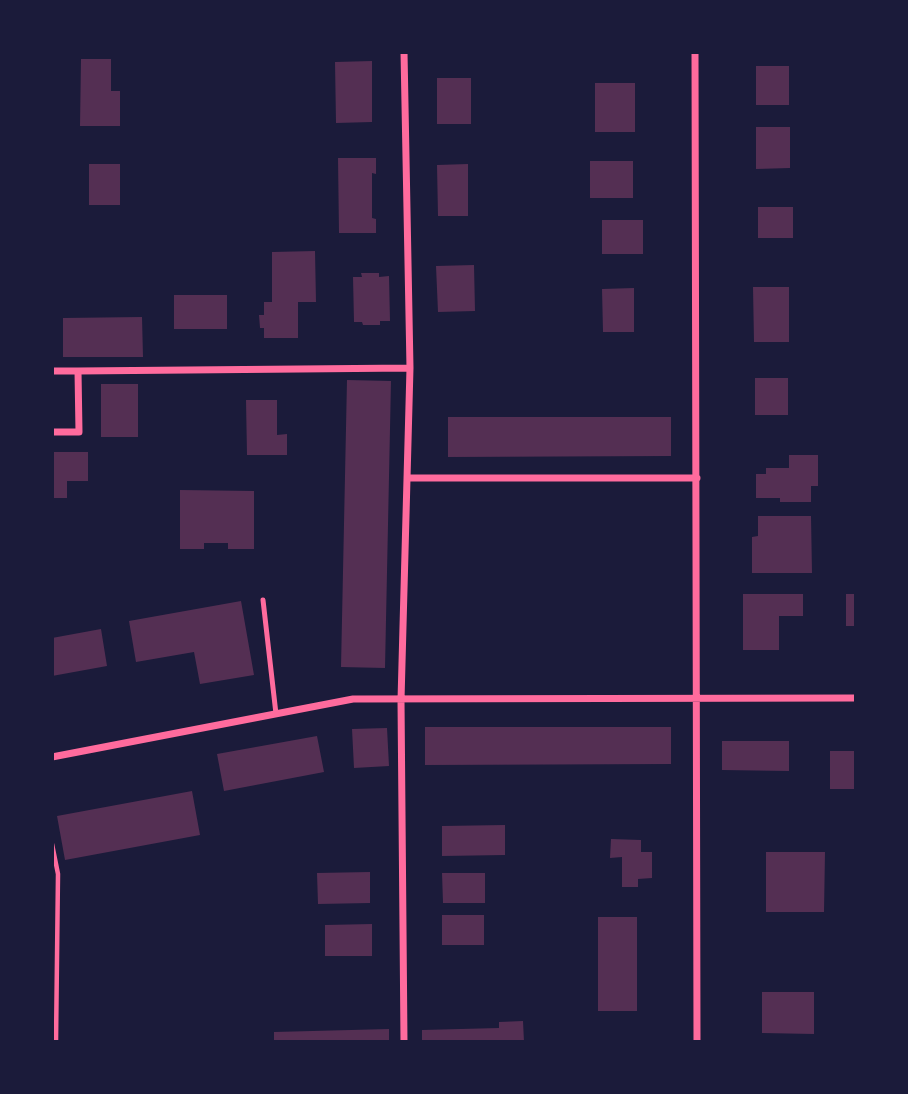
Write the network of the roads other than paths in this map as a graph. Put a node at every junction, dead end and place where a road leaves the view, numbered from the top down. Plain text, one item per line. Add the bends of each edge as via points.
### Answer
1 (404, 52) edge
2 (695, 52) edge
3 (410, 368) junction
4 (78, 370) junction
5 (52, 371) edge
6 (52, 432) edge
7 (408, 478) junction
8 (697, 478) junction
9 (262, 600) dead end
10 (856, 698) edge
11 (401, 699) junction
12 (697, 699) junction
13 (276, 714) junction
14 (52, 757) edge
15 (404, 1041) edge
16 (697, 1041) edge

1 - 3 street
2 - 8 street
3 - 4 street
3 - 7 street
4 - 5 street
4 - 6 street via 79,432
7 - 8 street
7 - 11 street
8 - 12 street
9 - 13 lane
10 - 12 street
11 - 12 street
11 - 13 street via 352,699
11 - 15 street
12 - 16 street
13 - 14 street

